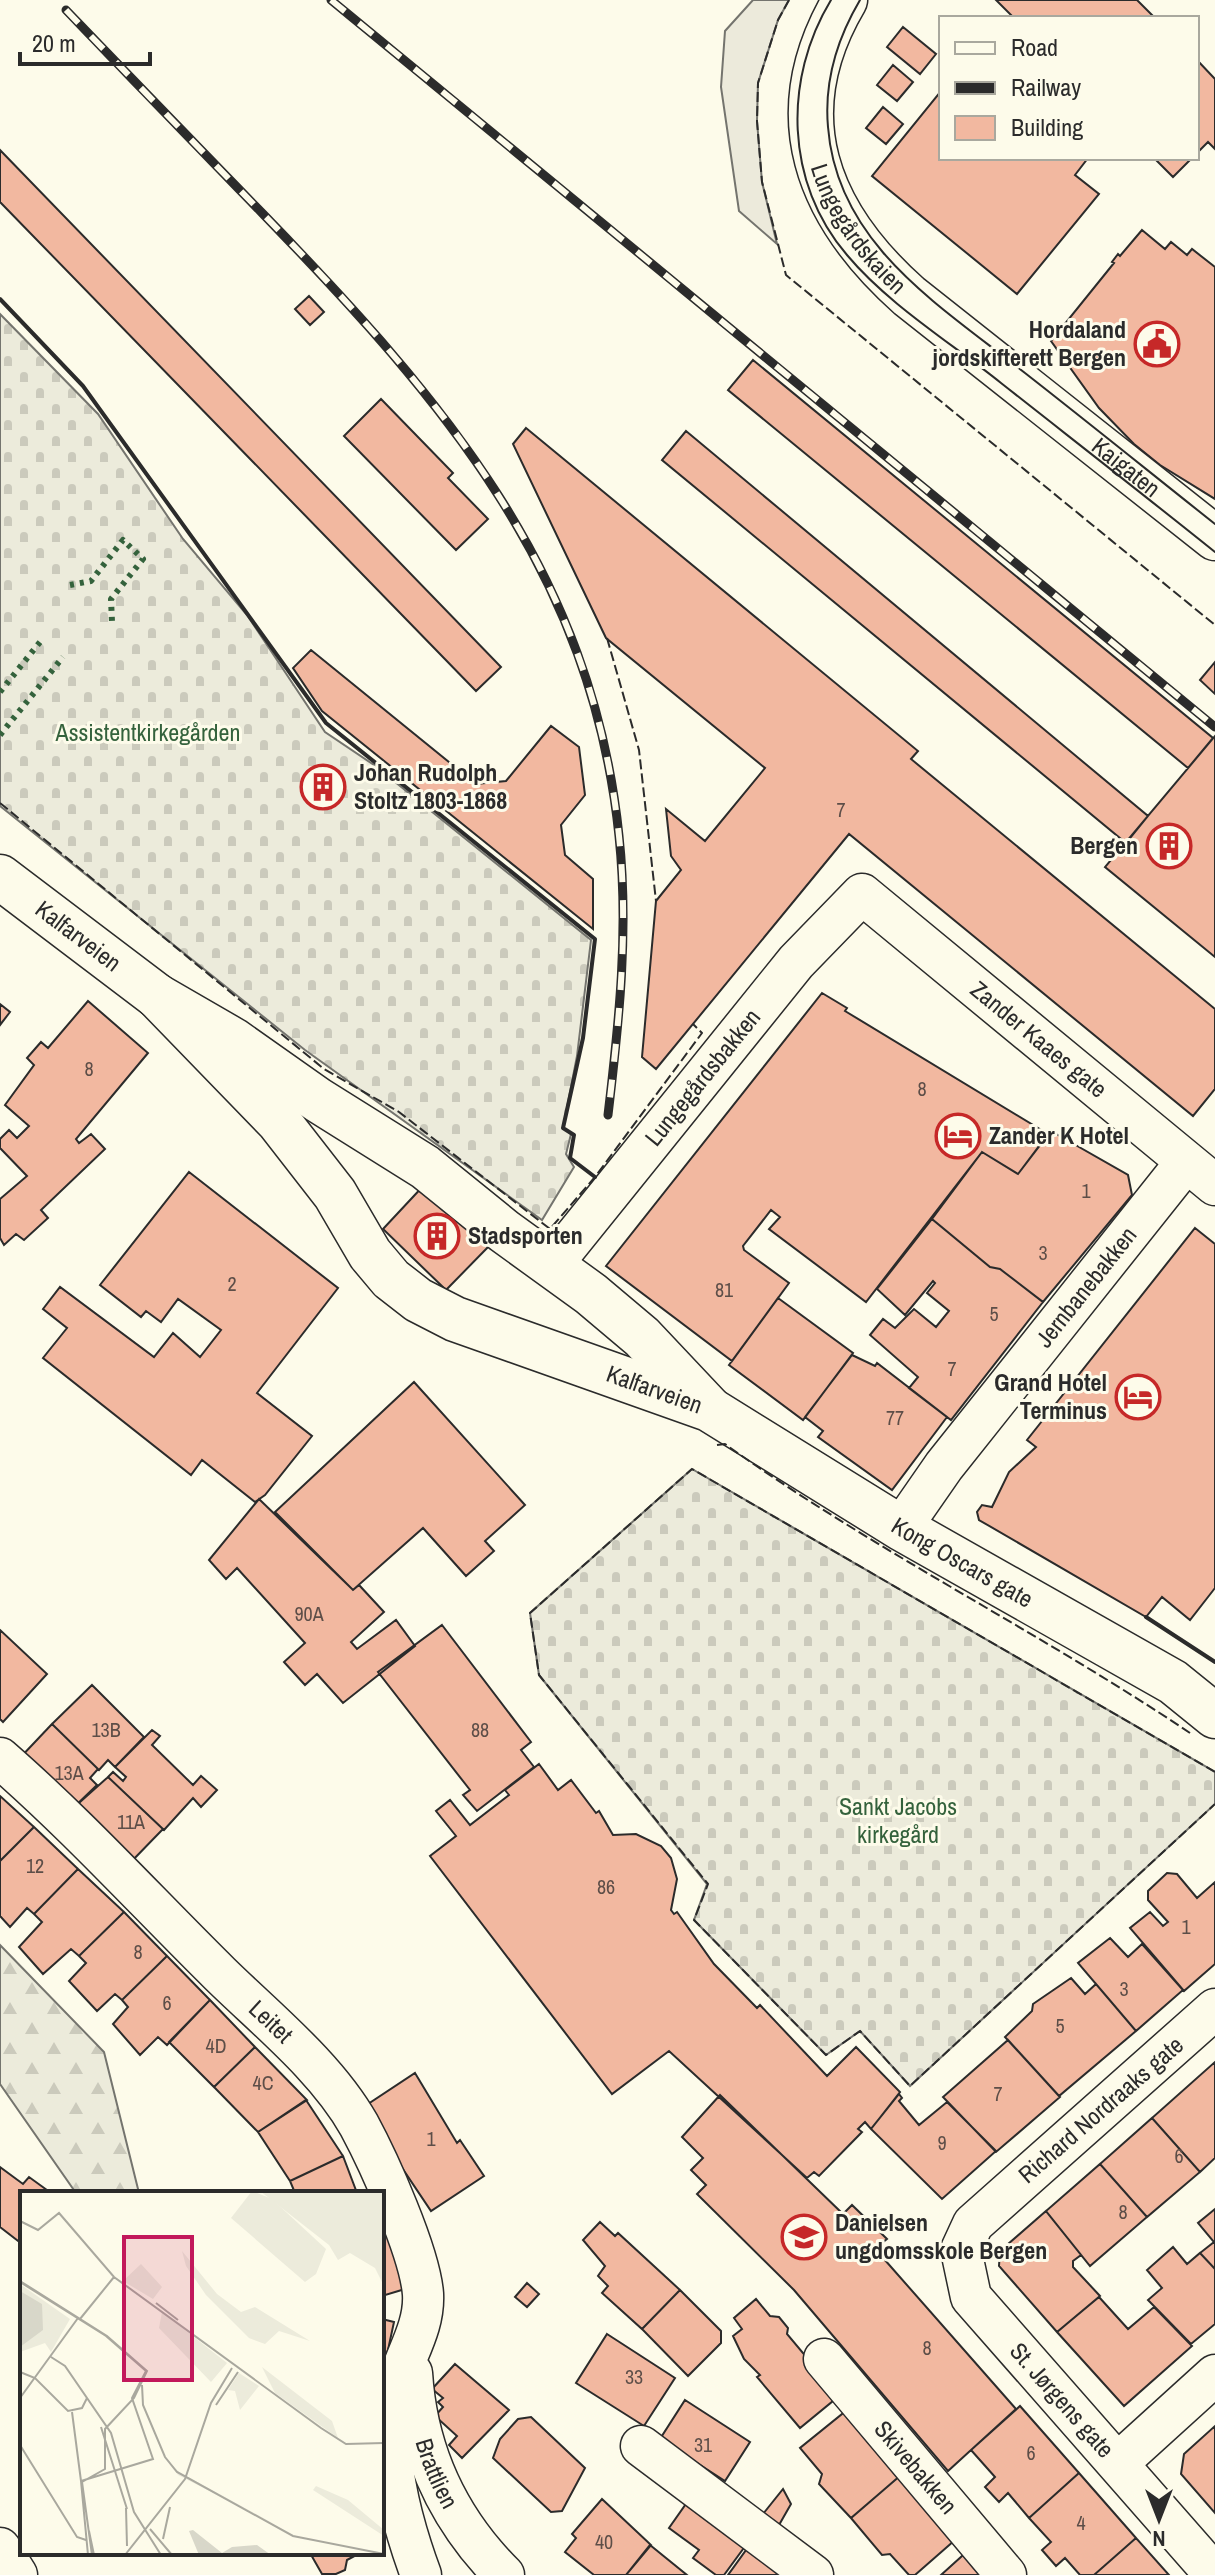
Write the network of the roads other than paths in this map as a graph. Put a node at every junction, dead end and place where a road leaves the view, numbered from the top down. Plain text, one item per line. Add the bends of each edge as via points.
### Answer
1 (845, 0) edge
2 (1037, 398) joint
3 (1215, 538) edge
4 (0, 877) edge
5 (862, 894) joint
6 (157, 996) junction
7 (1200, 1174) edge
8 (551, 1266) junction
9 (709, 1409) junction
10 (901, 1528) junction
11 (1215, 1716) edge
12 (0, 1758) edge
13 (1215, 2009) edge
14 (961, 2250) joint
15 (411, 2353) junction
16 (824, 2359) dead end
17 (1215, 2375) edge
18 (641, 2446) dead end
19 (1118, 2463) junction
20 (0, 2548) edge
21 (17, 2575) edge
22 (421, 2575) edge
23 (504, 2575) edge
24 (813, 2575) edge
25 (1006, 2575) edge
26 (1215, 2575) edge

1 - 2 main road, Lungegårdskaien via 825,39 813,89 813,144 827,195 878,268
2 - 3 main road, Kaigaten
4 - 6 main road, Kalfarveien
5 - 7 street, Zander Kaaes gate
5 - 8 street, Lungegårdsbakken via 796,962
6 - 8 main road, Kalfarveien via 389,1141
6 - 9 main road, Kalfarveien via 279,1122 335,1194 370,1254 418,1300 455,1319
7 - 10 street, Jernbanebakken via 944,1466
8 - 9 main road, Kalfarveien via 642,1337
9 - 10 main road, Kong Oscars gate
10 - 11 main road, Kong Oscars gate via 1173,1682
12 - 15 street, Leitet via 308,2060 358,2124 421,2280 423,2297
13 - 14 street, Richard Nordraaks gate via 973,2224
14 - 19 street, St. Jørgens gate via 971,2297
15 - 22 street via 395,2393 391,2434 403,2518
15 - 23 street, Brattlien via 428,2460 461,2525
16 - 25 street, Skivebakken
17 - 19 street
18 - 24 street
19 - 26 street, St. Jørgens gate
20 - 21 street

